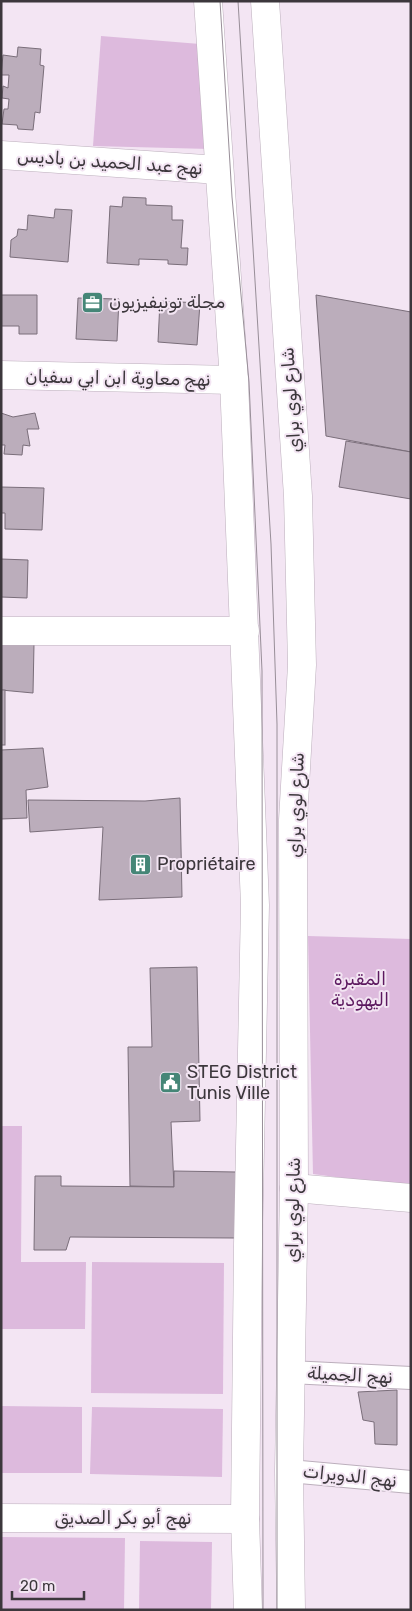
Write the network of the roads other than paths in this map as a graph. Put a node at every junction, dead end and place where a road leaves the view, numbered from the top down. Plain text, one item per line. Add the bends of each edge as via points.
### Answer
1 (208, 1) edge
2 (265, 1) edge
3 (1, 155) edge
4 (220, 170) junction
5 (1, 375) edge
6 (234, 380) junction
7 (1, 631) edge
8 (245, 631) junction
9 (294, 1188) junction
10 (411, 1198) edge
11 (290, 1372) junction
12 (411, 1378) edge
13 (289, 1470) junction
14 (411, 1482) edge
15 (1, 1518) edge
16 (245, 1519) junction
17 (248, 1610) edge
18 (291, 1610) edge

1 - 4 street
2 - 9 street, شارع لوي براي via 298,496 302,665 293,820
3 - 4 street, نهج عبد الحميد بن باديس
4 - 6 street
5 - 6 street, نهج معاوية ابن ابي سفيان
6 - 8 street
7 - 8 street
8 - 16 street via 255,905
9 - 10 street
9 - 11 street, شارع لوي براي
11 - 12 street, نهج الجميلة
11 - 13 street, شارع لوي براي
13 - 14 street, نهج الدويرات
13 - 18 street, شارع لوي براي
15 - 16 street, نهج أبو بكر الصديق
16 - 17 street

